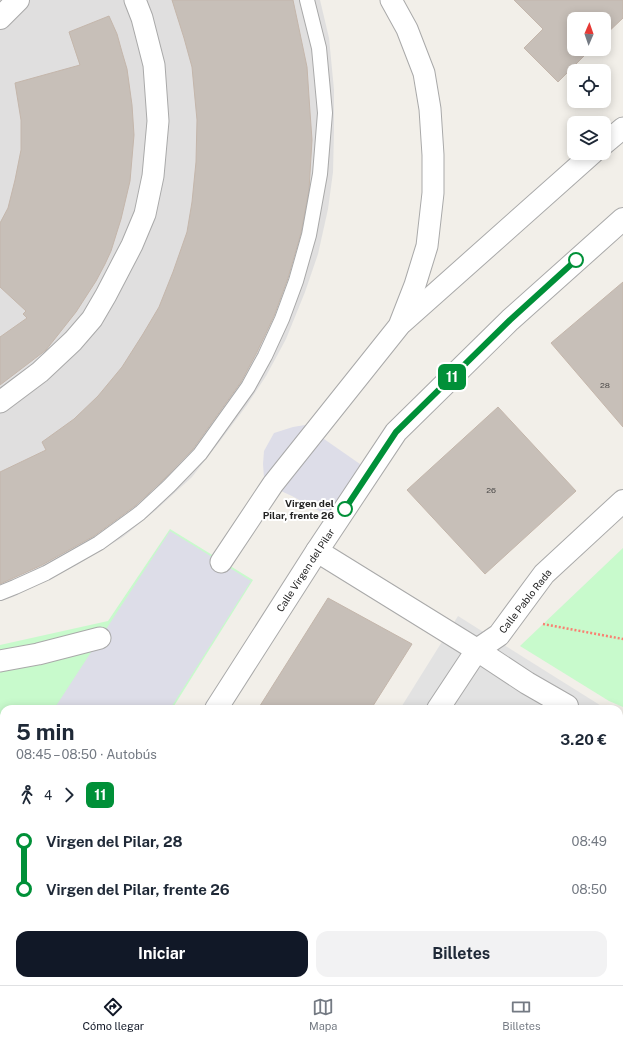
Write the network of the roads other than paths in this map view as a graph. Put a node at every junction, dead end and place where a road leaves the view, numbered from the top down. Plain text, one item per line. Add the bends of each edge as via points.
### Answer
1 (18, 0) edge
2 (135, 0) edge
3 (307, 0) edge
4 (391, 0) edge
5 (0, 18) edge
6 (623, 128) edge
7 (611, 138) edge
8 (586, 160) edge
9 (623, 218) edge
10 (399, 326) junction
11 (0, 402) edge
12 (623, 501) edge
13 (317, 551) junction
14 (221, 562) dead end
15 (0, 593) edge
16 (100, 638) dead end
17 (477, 650) junction
18 (0, 661) edge
19 (219, 705) edge
20 (441, 705) edge
21 (565, 705) edge

1 - 5 street
2 - 11 street via 154,65 158,121 153,176 145,214 132,245 92,320 74,341 40,372
3 - 15 lane via 318,48 325,113 320,174 309,235 296,281 265,356 248,387 200,454 140,513 98,543 46,573
4 - 10 street via 407,29 424,73 434,155 427,246
6 - 7 street
8 - 10 street
9 - 13 street, Calle Virgen del Pilar via 510,320 396,432
10 - 14 street via 273,484
12 - 17 street, Calle Pablo Rada via 544,574 500,635
13 - 17 street
13 - 19 street, Calle Virgen del Pilar
16 - 18 street
17 - 20 street, Calle Pablo Rada
17 - 21 street

